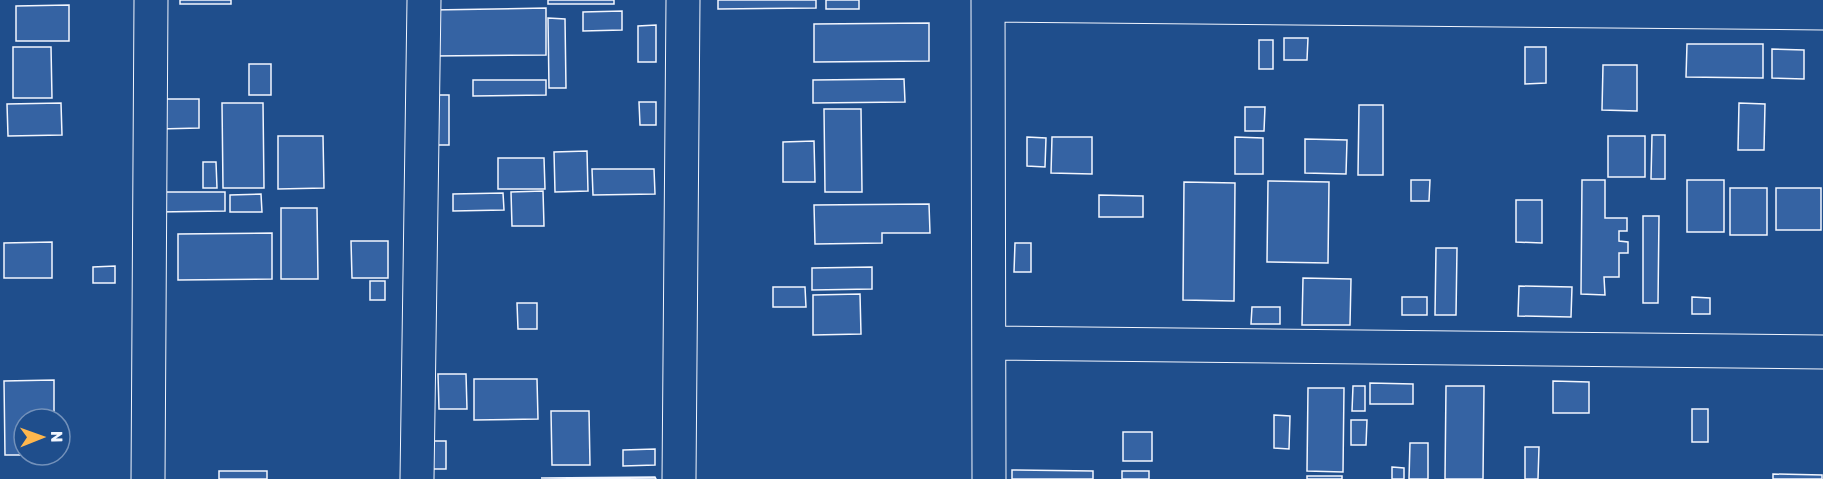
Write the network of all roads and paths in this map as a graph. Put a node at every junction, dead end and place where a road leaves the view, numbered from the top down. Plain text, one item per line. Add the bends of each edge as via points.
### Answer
1 (151, 0) edge
2 (424, 0) edge
3 (682, 0) edge
4 (988, 2) edge
5 (1823, 14) edge
6 (988, 343) junction
7 (1823, 352) edge
8 (148, 479) edge
9 (417, 479) edge
10 (679, 479) edge
11 (989, 479) edge

1 - 8 street
2 - 9 street
3 - 10 street
4 - 5 street
4 - 6 street
6 - 7 street
6 - 11 street

